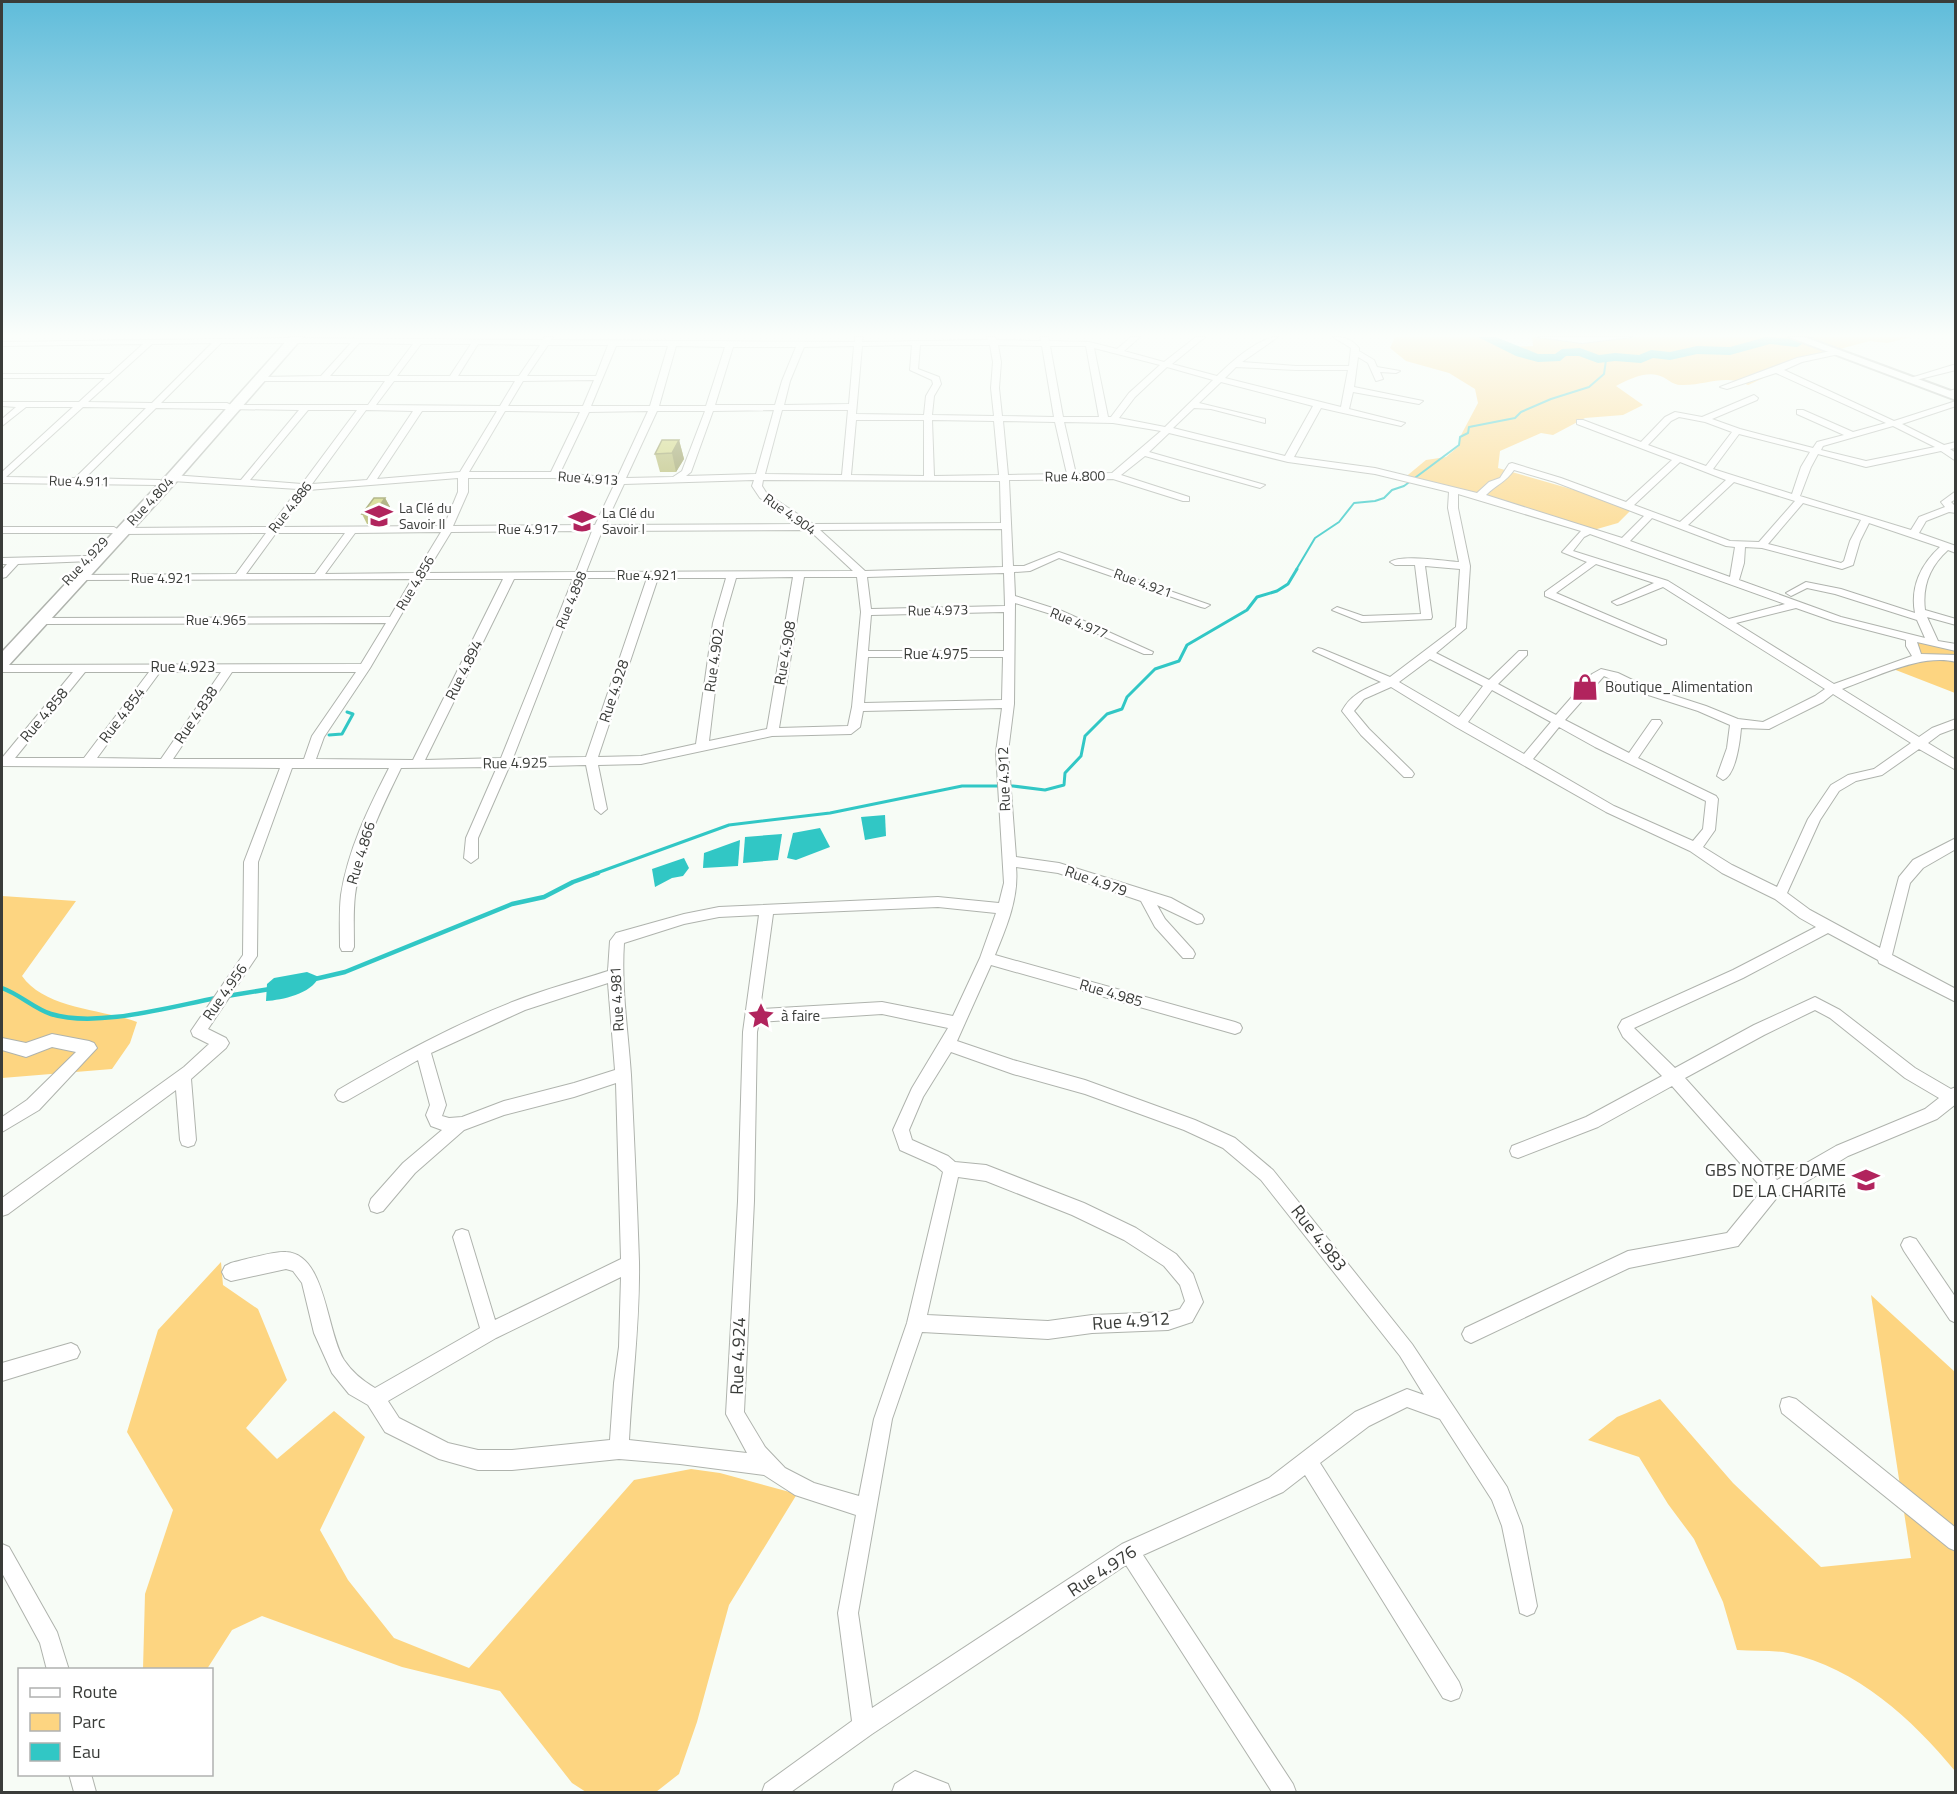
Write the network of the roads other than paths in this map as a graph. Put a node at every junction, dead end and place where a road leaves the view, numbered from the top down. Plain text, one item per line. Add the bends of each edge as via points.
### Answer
1 (1059, 420) edge
2 (65, 421) edge
3 (140, 421) edge
4 (217, 421) edge
5 (220, 421) edge
6 (295, 421) edge
7 (357, 421) edge
8 (411, 421) edge
9 (495, 421) edge
10 (580, 421) edge
11 (648, 421) edge
12 (706, 421) edge
13 (776, 421) edge
14 (850, 421) edge
15 (929, 421) edge
16 (999, 421) edge
17 (1112, 421) edge
18 (1176, 421) edge
19 (1309, 421) edge
20 (1391, 421) edge
21 (1666, 421) edge
22 (1707, 421) edge
23 (1820, 421) edge
24 (1888, 421) edge
25 (1902, 421) edge
26 (1580, 422) dead end
27 (1401, 423) dead end
28 (1893, 423) junction
29 (1167, 430) junction
30 (1737, 431) junction
31 (1852, 435) junction
32 (1643, 445) junction
33 (1956, 445) edge
34 (1942, 447) junction
35 (1816, 452) junction
36 (1143, 453) junction
37 (1956, 458) edge
38 (1288, 459) junction
39 (1678, 459) junction
40 (1708, 470) junction
41 (463, 475) junction
42 (554, 475) junction
43 (1071, 476) junction
44 (1114, 476) junction
45 (761, 477) junction
46 (846, 477) junction
47 (2, 478) edge
48 (172, 478) junction
49 (1004, 478) junction
50 (929, 479) junction
51 (1732, 479) junction
52 (674, 480) junction
53 (77, 481) junction
54 (245, 481) junction
55 (371, 481) junction
56 (620, 481) junction
57 (157, 482) junction
58 (1260, 485) dead end
59 (306, 487) junction
60 (1454, 490) junction
61 (1956, 494) edge
62 (1479, 496) junction
63 (1798, 498) junction
64 (1186, 499) dead end
65 (1627, 506) junction
66 (1953, 509) edge
67 (1650, 515) junction
68 (1866, 519) junction
69 (1005, 526) junction
70 (812, 527) junction
71 (1681, 527) junction
72 (598, 529) junction
73 (2, 530) edge
74 (118, 530) junction
75 (272, 530) junction
76 (352, 530) junction
77 (447, 530) junction
78 (1590, 531) junction
79 (1912, 534) junction
80 (1624, 542) junction
81 (1740, 545) junction
82 (1762, 545) junction
83 (1951, 548) edge
84 (87, 559) junction
85 (2, 561) edge
86 (15, 561) junction
87 (1594, 561) junction
88 (1395, 562) dead end
89 (1420, 562) junction
90 (1465, 566) junction
91 (1007, 570) junction
92 (654, 574) junction
93 (862, 574) junction
94 (2, 575) edge
95 (581, 575) junction
96 (732, 575) junction
97 (799, 575) junction
98 (510, 576) junction
99 (78, 578) junction
100 (238, 578) junction
101 (317, 578) junction
102 (419, 578) junction
103 (1734, 580) junction
104 (1664, 582) junction
105 (1791, 593) dead end
106 (1617, 602) dead end
107 (1010, 603) junction
108 (1797, 604) junction
109 (1205, 605) dead end
110 (1337, 610) dead end
111 (866, 612) junction
112 (1921, 615) junction
113 (393, 620) junction
114 (40, 621) junction
115 (1729, 622) junction
116 (1956, 622) edge
117 (1912, 638) junction
118 (1662, 642) dead end
119 (1935, 644) junction
120 (1956, 648) edge
121 (2, 651) edge
122 (1318, 651) dead end
123 (1148, 652) dead end
124 (1523, 653) dead end
125 (861, 654) junction
126 (1010, 654) junction
127 (1429, 654) junction
128 (1918, 658) junction
129 (1956, 660) edge
130 (2, 663) edge
131 (83, 667) junction
132 (158, 667) junction
133 (2, 668) edge
134 (229, 668) junction
135 (364, 668) junction
136 (1391, 682) junction
137 (1491, 684) junction
138 (1832, 688) junction
139 (1008, 704) junction
140 (858, 707) junction
141 (1558, 722) junction
142 (1656, 723) dead end
143 (1736, 723) junction
144 (1956, 723) edge
145 (1460, 724) junction
146 (772, 732) junction
147 (1919, 743) junction
148 (702, 746) junction
149 (1631, 759) junction
150 (591, 760) junction
151 (1525, 760) junction
152 (3, 762) edge
153 (87, 763) junction
154 (164, 763) junction
155 (505, 763) junction
156 (287, 764) junction
157 (308, 764) junction
158 (397, 764) junction
159 (417, 764) junction
160 (1956, 766) edge
161 (1408, 774) dead end
162 (1723, 776) dead end
163 (601, 809) dead end
164 (1956, 843) edge
165 (1695, 848) junction
166 (471, 858) dead end
167 (1012, 861) junction
168 (1780, 895) junction
169 (1146, 897) junction
170 (767, 909) junction
171 (1005, 909) junction
172 (1197, 920) dead end
173 (1828, 927) junction
174 (347, 948) dead end
175 (1188, 954) dead end
176 (987, 958) junction
177 (1884, 959) junction
178 (615, 975) junction
179 (1953, 990) edge
180 (752, 1016) junction
181 (957, 1023) junction
182 (1235, 1028) dead end
183 (2, 1044) edge
184 (948, 1044) junction
185 (423, 1050) junction
186 (623, 1074) junction
187 (183, 1077) junction
188 (1674, 1077) junction
189 (343, 1095) dead end
190 (1954, 1096) edge
191 (460, 1124) junction
192 (2, 1125) edge
193 (188, 1140) dead end
194 (1518, 1151) dead end
195 (952, 1169) junction
196 (1775, 1188) junction
197 (377, 1205) dead end
198 (2, 1208) edge
199 (462, 1237) dead end
200 (1910, 1245) dead end
201 (630, 1264) junction
202 (231, 1272) dead end
203 (1956, 1314) edge
204 (916, 1323) junction
205 (490, 1332) junction
206 (1471, 1334) dead end
207 (71, 1352) dead end
208 (2, 1372) edge
209 (375, 1398) junction
210 (1789, 1406) dead end
211 (1449, 1413) junction
212 (619, 1449) junction
213 (1307, 1460) junction
214 (769, 1466) junction
215 (867, 1508) junction
216 (1956, 1541) edge
217 (1129, 1551) junction
218 (2, 1554) edge
219 (1527, 1606) dead end
220 (58, 1668) edge
221 (1451, 1690) dead end
222 (864, 1726) junction
223 (81, 1776) edge
224 (85, 1792) edge
225 (773, 1792) edge
226 (903, 1792) edge
227 (940, 1792) edge
228 (1285, 1792) edge

1 - 43 street
2 - 47 street
3 - 53 street
4 - 57 main road, Rue 4.929
5 - 48 main road, Rue 4.804
6 - 54 street
7 - 59 street, Rue 4.886
8 - 55 street
9 - 41 street, Rue 4.856
10 - 42 street
11 - 56 street, Rue 4.898
12 - 52 street via 686,472
13 - 45 street, Rue 4.904
14 - 46 street
15 - 50 street
16 - 49 street, Rue 4.912
17 - 29 street
18 - 29 street, Rue 4.800
19 - 38 street
20 - 27 street
21 - 32 street
22 - 30 street
23 - 31 street
24 - 28 street
25 - 28 street
26 - 32 street
28 - 31 street
28 - 34 street
29 - 36 street, Rue 4.800
29 - 38 street
30 - 35 street
30 - 40 street
31 - 35 street via 1820,444
32 - 39 street
33 - 34 street
34 - 35 street via 1866,464
34 - 37 street
35 - 63 street via 1806,467
36 - 44 street, Rue 4.800
36 - 58 street
38 - 60 street via 1375,471
39 - 40 street
39 - 65 street
40 - 51 street
41 - 42 street, Rue 4.913
41 - 55 street, Rue 4.913
41 - 77 street, Rue 4.856 via 463,492
42 - 56 street, Rue 4.913
43 - 44 street, Rue 4.800
43 - 49 street, Rue 4.800
44 - 64 street
45 - 46 street, Rue 4.913
45 - 52 street, Rue 4.913
45 - 70 street, Rue 4.904 via 757,486 763,495
46 - 50 street, Rue 4.913
47 - 53 street, Rue 4.911
48 - 54 street, Rue 4.913
48 - 74 main road, Rue 4.804
49 - 50 street, Rue 4.913
49 - 69 street, Rue 4.912
51 - 63 street
51 - 71 street
52 - 56 street, Rue 4.913
53 - 57 street, Rue 4.911
54 - 59 street, Rue 4.913
55 - 59 street, Rue 4.913
56 - 72 street, Rue 4.898
57 - 74 main road, Rue 4.929
59 - 75 street, Rue 4.886
60 - 62 street
60 - 90 street via 1453,508
61 - 66 street via 1946,502
62 - 65 street via 1503,480 1512,466
62 - 78 street
63 - 68 street
63 - 82 street
65 - 67 street
66 - 79 street via 1922,519
67 - 71 street
67 - 80 street
68 - 79 street
68 - 82 street via 1846,566
69 - 70 street, Rue 4.917
69 - 91 street, Rue 4.912
70 - 72 street, Rue 4.917
70 - 93 street, Rue 4.904
71 - 81 street
72 - 77 street, Rue 4.917
72 - 95 street, Rue 4.898
73 - 74 street, Rue 4.917
74 - 75 street, Rue 4.917
74 - 84 main road, Rue 4.929
74 - 99 main road, Rue 4.804
75 - 76 street, Rue 4.917
75 - 100 street, Rue 4.886
76 - 77 street, Rue 4.917
76 - 101 street
77 - 102 street, Rue 4.856
78 - 80 street
78 - 87 street via 1581,535 1567,552
79 - 83 street
80 - 103 street
81 - 82 street
81 - 103 street
83 - 112 street via 1934,557 1923,574 1918,594
84 - 86 street
84 - 121 main road, Rue 4.929
85 - 86 street
86 - 94 street
87 - 104 street
87 - 118 street via 1550,594
88 - 89 street
89 - 90 street
89 - 110 street via 1427,617 1362,619
90 - 127 street via 1461,628
91 - 93 street, Rue 4.921
91 - 107 street, Rue 4.912
91 - 109 street, Rue 4.921 via 1031,568 1059,555
92 - 95 street, Rue 4.921
92 - 96 street, Rue 4.921
92 - 150 street, Rue 4.928
93 - 97 street, Rue 4.921
93 - 111 street
95 - 98 street, Rue 4.921
95 - 155 street, Rue 4.898
96 - 97 street, Rue 4.921
96 - 148 street, Rue 4.902 via 718,623
97 - 146 street, Rue 4.908
98 - 102 street, Rue 4.921
98 - 159 street, Rue 4.894
99 - 100 street, Rue 4.921
99 - 114 main road, Rue 4.804
100 - 101 street, Rue 4.921
101 - 102 street, Rue 4.921
102 - 113 street, Rue 4.856
103 - 108 street
104 - 106 street
104 - 115 street
105 - 112 street via 1806,585
107 - 111 street, Rue 4.973
107 - 123 street, Rue 4.977 via 1058,613
107 - 126 street, Rue 4.912
108 - 115 street
108 - 117 street via 1837,619
111 - 125 street
112 - 116 street
112 - 119 street via 1926,633
113 - 114 street, Rue 4.965
113 - 135 street, Rue 4.856
114 - 130 main road, Rue 4.804
115 - 138 street
117 - 119 street
117 - 128 street via 1911,646
119 - 120 street
122 - 136 street
124 - 137 street
125 - 126 street, Rue 4.975
125 - 140 street
126 - 139 street, Rue 4.912
127 - 136 street
127 - 137 street
128 - 129 street
128 - 138 street
131 - 132 street, Rue 4.923
131 - 133 street, Rue 4.923
131 - 152 street, Rue 4.858
132 - 134 street, Rue 4.923
132 - 153 street, Rue 4.854
134 - 135 street, Rue 4.923
134 - 154 street, Rue 4.838
135 - 157 street, Rue 4.856 via 318,736
136 - 145 street
136 - 161 street via 1358,697 1348,711
137 - 141 street
137 - 145 street
138 - 143 street via 1819,699 1765,726
138 - 147 street
139 - 140 street
139 - 167 street, Rue 4.912 via 1002,752 1005,824
140 - 146 street, Rue 4.925 via 851,730
141 - 143 street via 1594,678 1605,673
141 - 149 street
141 - 151 street
142 - 149 street
143 - 162 street via 1733,748
144 - 147 street
145 - 151 street
146 - 148 street, Rue 4.925
147 - 160 street
147 - 168 street via 1878,772 1852,778 1835,788 1814,819
148 - 150 street, Rue 4.925 via 641,760
149 - 165 street via 1712,799 1709,830
150 - 155 street, Rue 4.925
150 - 163 street
151 - 165 street via 1610,809
152 - 153 street, Rue 4.925
153 - 154 street, Rue 4.925
154 - 156 street, Rue 4.925
155 - 159 street, Rue 4.925
155 - 166 street, Rue 4.898 via 472,838
156 - 157 street, Rue 4.925
156 - 187 street, Rue 4.956 via 251,862 250,956 198,1031 221,1043
157 - 158 street, Rue 4.925
158 - 159 street, Rue 4.925
158 - 174 street, Rue 4.866 via 354,863 348,897
164 - 177 street via 1918,864 1904,881
165 - 168 street
167 - 169 street, Rue 4.979 via 1059,868
167 - 171 street, Rue 4.912
168 - 173 street
169 - 172 street via 1166,902
169 - 175 street, Rue 4.979 via 1160,923
170 - 171 street, Rue 4.981 via 938,902
170 - 178 street, Rue 4.981 via 719,912 621,937 615,946
170 - 180 street, Rue 4.924
171 - 176 street, Rue 4.912
173 - 177 street
173 - 188 street via 1738,974 1627,1024 1628,1032
176 - 181 street, Rue 4.912
176 - 182 street, Rue 4.985
177 - 179 street
178 - 185 street via 521,1005
178 - 186 street, Rue 4.981
180 - 181 street via 882,1008
180 - 214 street, Rue 4.924 via 735,1414
181 - 184 street, Rue 4.912
183 - 192 street via 26,1050 52,1040 89,1048 33,1105
184 - 195 street, Rue 4.912 via 917,1093 901,1130 906,1145
184 - 211 street, Rue 4.983 via 1106,1094 1190,1125 1238,1150 1286,1196 1406,1350
185 - 189 street
185 - 191 street via 438,1105 434,1115 437,1121
186 - 191 street
186 - 201 street, Rue 4.981
187 - 193 street
187 - 198 street, Rue 4.956
188 - 190 street via 1815,1003 1835,1014 1910,1073
188 - 194 street via 1592,1122
188 - 196 street
190 - 196 street via 1931,1114 1842,1151
191 - 197 street via 409,1168
195 - 204 street
195 - 204 street, Rue 4.912 via 986,1173 1130,1234 1170,1260 1187,1280 1194,1302 1186,1316 1168,1321 1048,1330
196 - 206 street via 1732,1240 1628,1260
199 - 205 street
200 - 203 street
201 - 205 street
201 - 212 street, Rue 4.981
202 - 209 street via 286,1260 299,1265 309,1279 323,1333 338,1367 356,1387
204 - 215 street via 883,1419
205 - 209 street
207 - 208 street
209 - 212 street via 392,1425 446,1452 478,1460
210 - 216 street
211 - 213 street, Rue 4.976 via 1407,1398 1362,1419
211 - 219 street, Rue 4.983 via 1508,1512
212 - 214 street
213 - 217 street, Rue 4.976 via 1276,1485
213 - 221 street
214 - 215 street, Rue 4.924 via 801,1487
215 - 222 street via 848,1613
217 - 222 street, Rue 4.976
217 - 228 street
218 - 220 street via 51,1639
222 - 225 street, Rue 4.976
223 - 224 street
226 - 227 street via 915,1782

